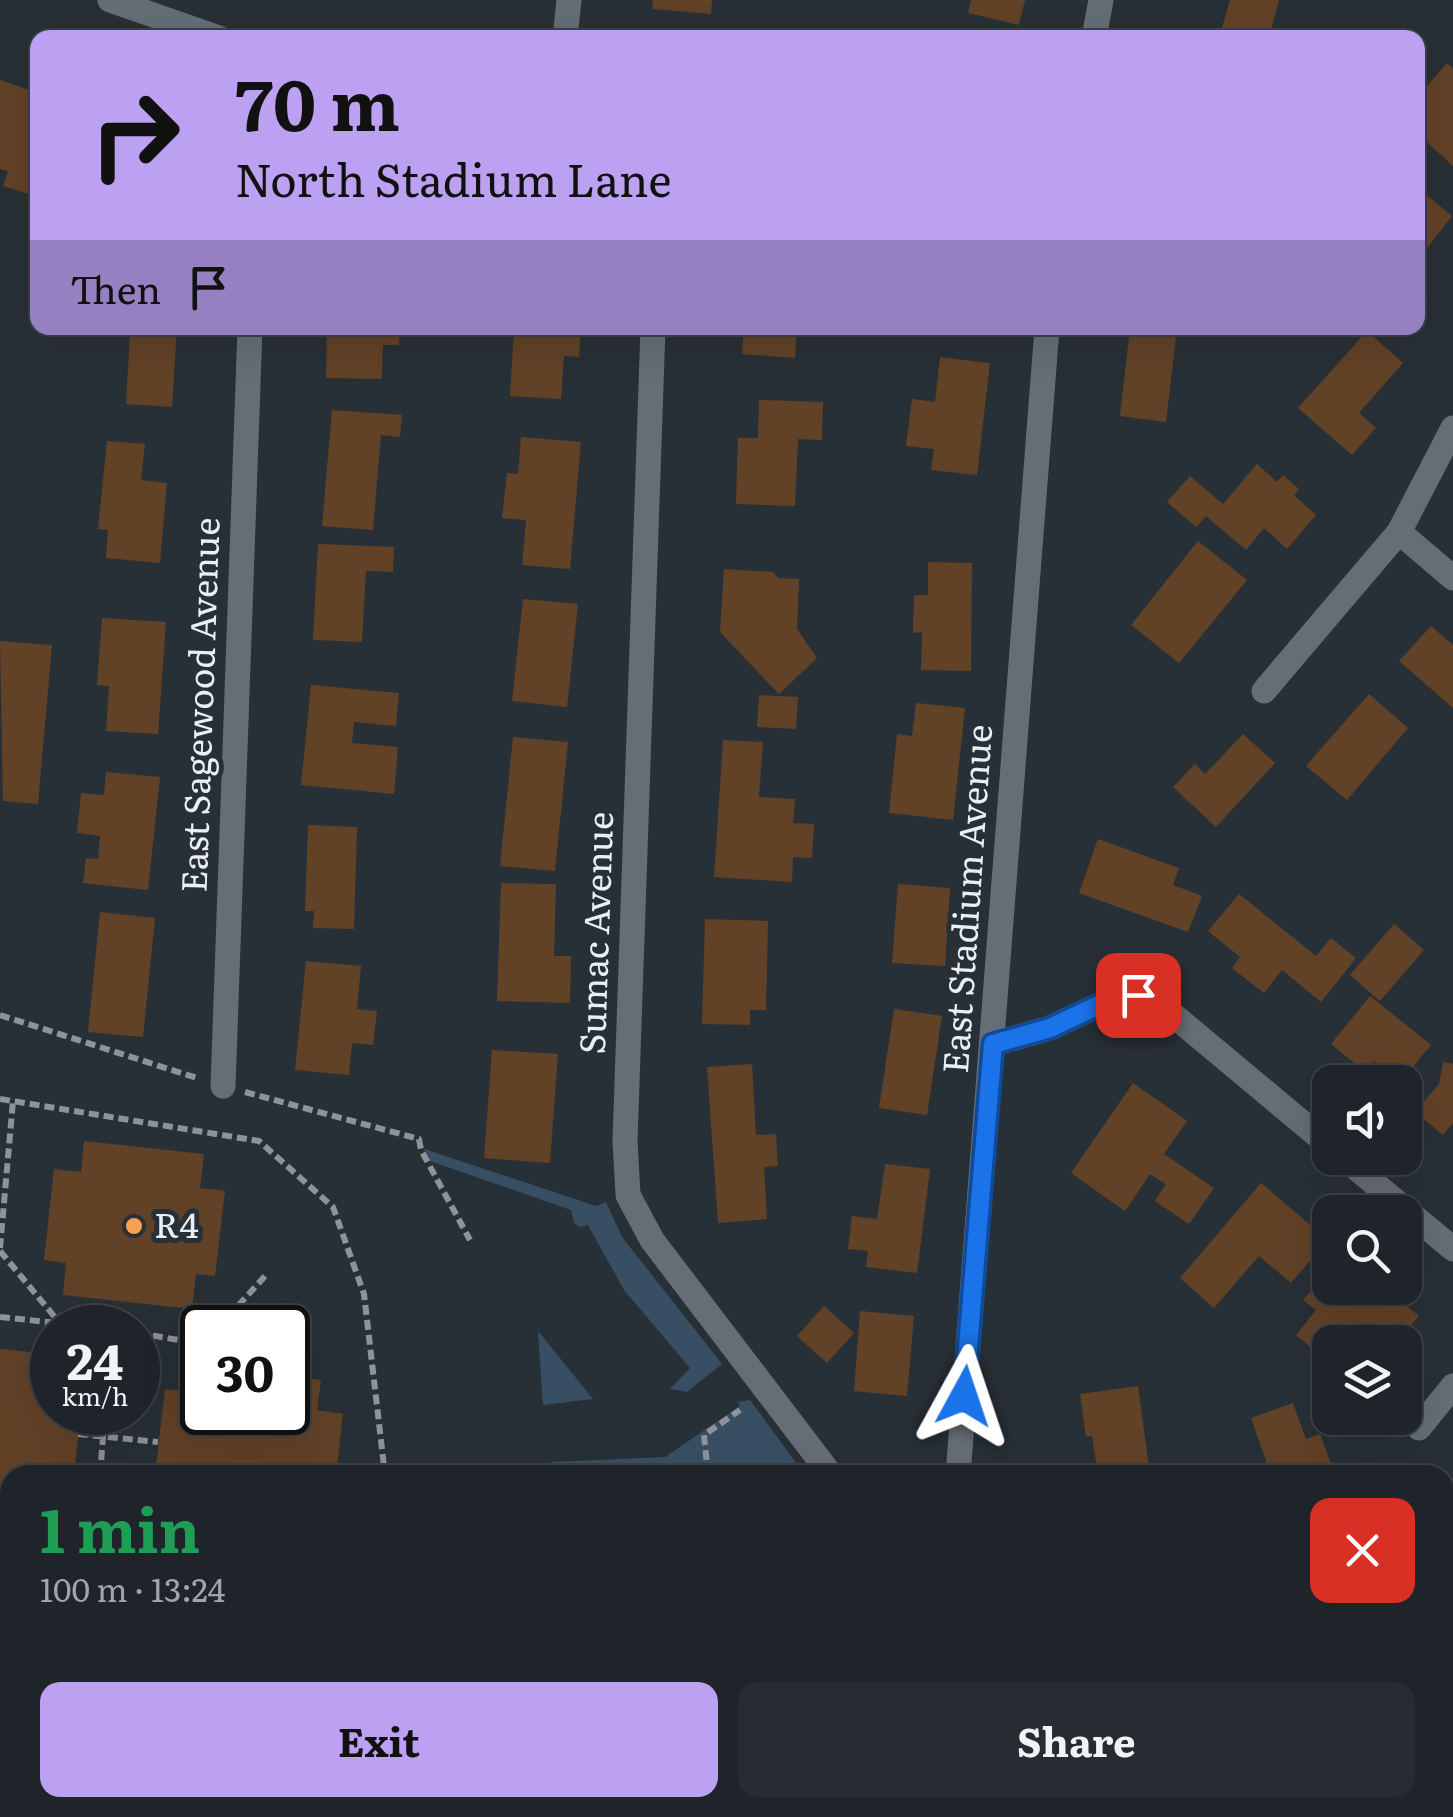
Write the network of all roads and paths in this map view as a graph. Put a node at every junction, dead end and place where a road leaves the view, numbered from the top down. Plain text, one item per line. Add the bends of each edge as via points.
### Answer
1 (110, 0) edge
2 (569, 0) edge
3 (1101, 0) edge
4 (197, 30) edge
5 (567, 30) edge
6 (1095, 30) edge
7 (250, 335) edge
8 (653, 335) edge
9 (1046, 335) edge
10 (1453, 428) edge
11 (1399, 532) junction
12 (1453, 578) edge
13 (1264, 691) dead end
14 (0, 1015) edge
15 (993, 1044) junction
16 (223, 1086) junction
17 (0, 1099) edge
18 (13, 1101) junction
19 (1312, 1131) edge
20 (1364, 1175) edge
21 (470, 1240) dead end
22 (0, 1249) edge
23 (1453, 1249) edge
24 (266, 1275) dead end
25 (45, 1305) edge
26 (239, 1305) edge
27 (0, 1316) edge
28 (30, 1320) edge
29 (1453, 1386) edge
30 (740, 1410) dead end
31 (1422, 1423) edge
32 (86, 1435) edge
33 (103, 1437) junction
34 (158, 1442) dead end
35 (100, 1465) edge
36 (384, 1465) edge
37 (707, 1465) edge
38 (824, 1465) edge
39 (959, 1465) edge

1 - 4 street
2 - 5 street
3 - 6 street
7 - 16 street, East Sagewood Avenue
8 - 38 street, Sumac Avenue via 624,1142 628,1195 652,1240
9 - 15 street, East Stadium Avenue
10 - 11 street
11 - 12 street
11 - 13 street
14 - 16 path
15 - 19 street via 1050,1028 1118,996 1138,995 1160,1004
15 - 39 street, East Stadium Avenue
16 - 21 path via 419,1139
17 - 18 path
18 - 22 path
18 - 36 path via 259,1141 334,1207 364,1294
20 - 23 street
22 - 25 path
24 - 26 path
27 - 28 path
29 - 31 street
30 - 37 path via 704,1435
32 - 33 path
33 - 34 path
33 - 35 path

